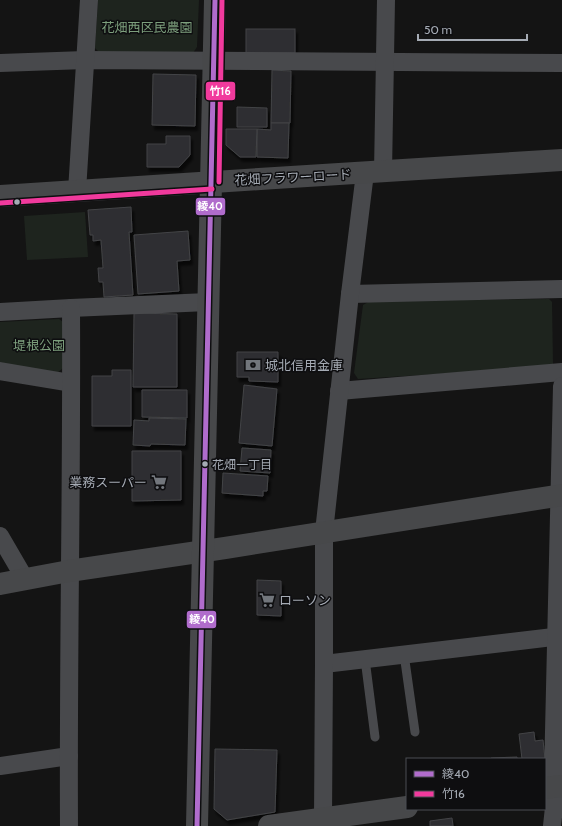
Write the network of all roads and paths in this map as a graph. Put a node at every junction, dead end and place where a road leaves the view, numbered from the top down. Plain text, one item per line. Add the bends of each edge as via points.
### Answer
1 (89, 0) edge
2 (215, 0) edge
3 (386, 0) edge
4 (85, 60) junction
5 (214, 61) junction
6 (385, 62) junction
7 (0, 63) edge
8 (562, 63) edge
9 (562, 160) edge
10 (374, 172) junction
11 (212, 182) junction
12 (77, 191) junction
13 (0, 196) edge
14 (562, 289) edge
15 (350, 294) junction
16 (208, 302) junction
17 (71, 308) junction
18 (0, 312) edge
19 (0, 371) edge
20 (562, 372) edge
21 (71, 383) junction
22 (562, 386) edge
23 (339, 392) junction
24 (560, 495) edge
25 (324, 532) junction
26 (0, 536) edge
27 (204, 551) junction
28 (69, 572) junction
29 (25, 579) junction
30 (0, 584) edge
31 (559, 636) edge
32 (404, 654) junction
33 (365, 659) junction
34 (324, 664) junction
35 (415, 732) dead end
36 (374, 737) dead end
37 (69, 756) junction
38 (0, 766) edge
39 (554, 787) edge
40 (406, 807) edge
41 (323, 822) edge
42 (69, 826) edge
43 (197, 826) edge
44 (269, 826) edge
45 (552, 826) edge

1 - 4 street
2 - 5 street
3 - 6 street
4 - 5 street
4 - 7 street
4 - 12 street
5 - 6 street
5 - 11 street
6 - 8 street
6 - 10 street
9 - 10 street, 花畑フラワーロード
10 - 11 street, 花畑フラワーロード
10 - 15 street
11 - 12 street, 花畑フラワーロード
11 - 16 street
12 - 13 street, 花畑フラワーロード
14 - 15 street
15 - 23 street
16 - 17 street
16 - 27 street
17 - 18 street
17 - 21 street
19 - 21 street
20 - 23 street
21 - 28 street
22 - 24 street
23 - 25 street
24 - 25 street
24 - 31 street
25 - 27 street
25 - 34 street
26 - 29 street
27 - 28 street
27 - 43 street
28 - 29 street
28 - 37 street
29 - 30 street
31 - 32 street
31 - 39 street
32 - 33 street
32 - 35 lane
33 - 34 street
33 - 36 lane
34 - 41 street
37 - 38 street
37 - 42 street
39 - 45 street
40 - 41 street
41 - 44 street

